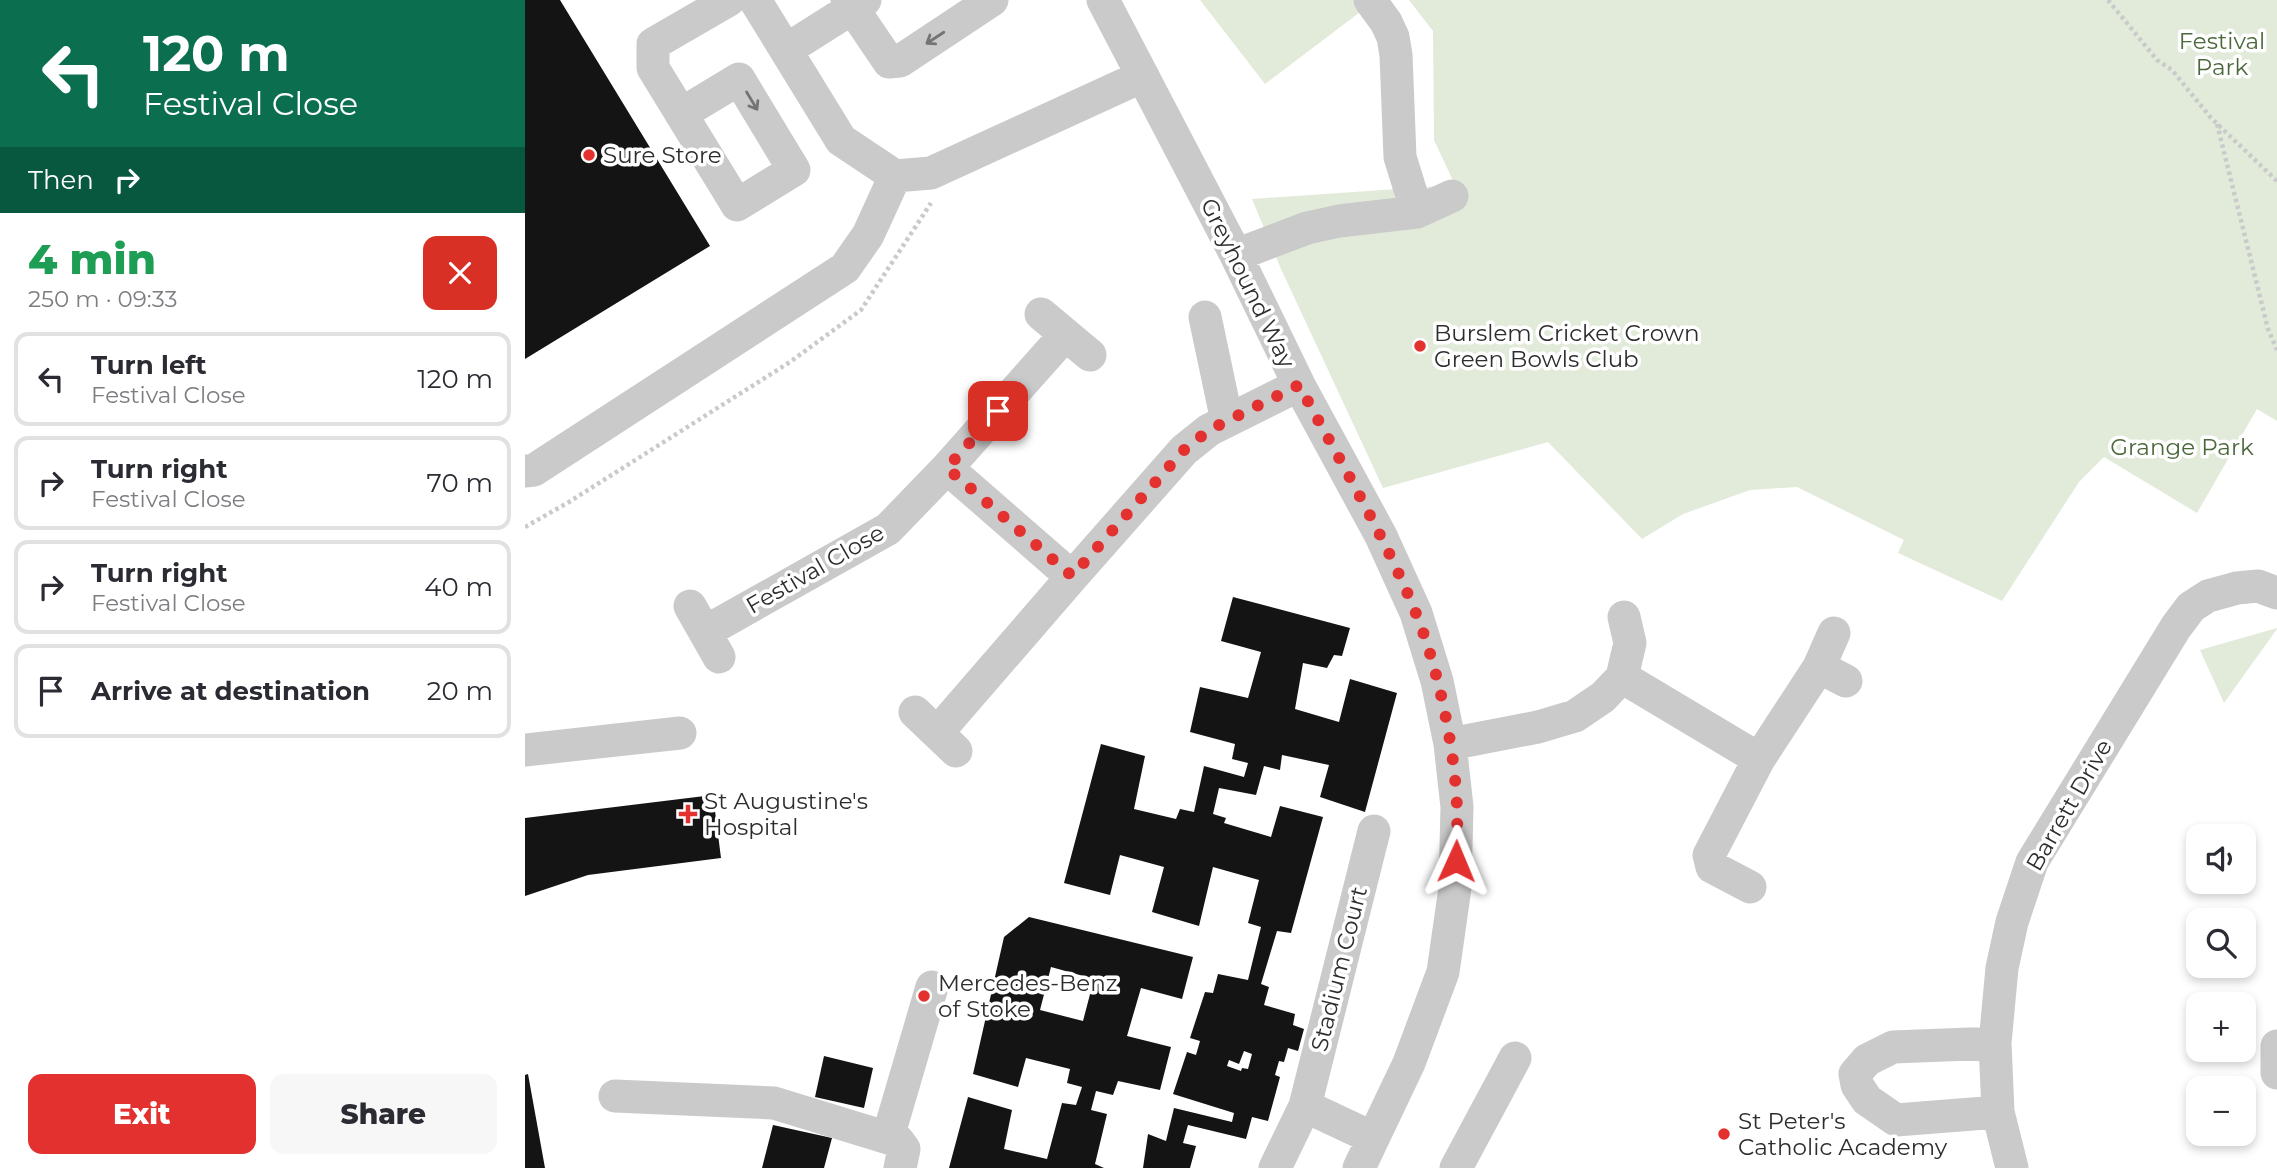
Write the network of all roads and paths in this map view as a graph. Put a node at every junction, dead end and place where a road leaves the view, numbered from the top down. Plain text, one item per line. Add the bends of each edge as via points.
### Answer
1 (729, 0) edge
2 (755, 0) edge
3 (992, 0) edge
4 (1103, 0) edge
5 (1370, 0) edge
6 (2108, 0) edge
7 (855, 3) edge
8 (786, 50) junction
9 (1143, 76) junction
10 (681, 114) dead end
11 (2217, 124) junction
12 (895, 176) junction
13 (2277, 181) edge
14 (1452, 196) dead end
15 (1417, 212) junction
16 (1236, 255) junction
17 (1205, 317) dead end
18 (1065, 335) dead end
19 (2277, 350) edge
20 (1299, 385) junction
21 (1227, 421) junction
22 (947, 468) junction
23 (525, 471) edge
24 (1072, 576) junction
25 (2277, 593) edge
26 (1624, 617) dead end
27 (704, 632) dead end
28 (1833, 633) dead end
29 (1622, 677) junction
30 (936, 732) dead end
31 (680, 733) dead end
32 (1450, 744) junction
33 (525, 750) edge
34 (1752, 772) junction
35 (1374, 831) dead end
36 (1750, 887) dead end
37 (932, 987) dead end
38 (1995, 1043) junction
39 (2277, 1046) edge
40 (1515, 1058) dead end
41 (2277, 1073) edge
42 (615, 1096) dead end
43 (1305, 1106) junction
44 (1998, 1112) junction
45 (888, 1137) junction
46 (1373, 1138) junction
47 (900, 1168) edge
48 (1275, 1168) edge
49 (1359, 1168) edge
50 (1456, 1168) edge
51 (2012, 1168) edge

1 - 10 street via 653,44 653,68
2 - 8 street
3 -> 7 street via 900,61 889,62
4 - 9 street, Greyhound Way
5 - 15 street via 1393,37 1399,157
6 - 11 path
7 - 8 street
8 - 12 street via 841,140
9 - 12 street via 931,173
9 - 16 street, Greyhound Way
11 - 13 path
11 - 19 path
12 - 23 street via 869,235 845,268 534,470
14 - 15 street
15 - 16 street via 1339,220
16 - 20 street, Greyhound Way
17 - 21 street
18 - 22 street, Festival Close
20 - 21 street
20 - 32 street, Greyhound Way via 1381,536 1416,613
21 - 24 street via 1184,450
22 - 24 street
22 - 27 street, Festival Close via 888,529
24 - 30 street
25 - 38 street, Barrett Drive via 2258,586 2209,597 2191,607 2176,627 2032,862 2005,956
26 - 29 street via 1630,643
28 - 34 street via 1833,674
29 - 32 street via 1575,716
29 - 34 street
31 - 33 street
32 - 46 street, Greyhound Way via 1457,807 1455,888 1443,972 1409,1063
34 - 36 street via 1709,855 1712,867
35 - 43 street, Stadium Court
37 - 45 street
38 - 44 street, Barrett Drive
38 - 44 street via 1893,1047 1867,1060 1856,1074 1857,1086 1867,1100 1896,1120
39 - 41 street
40 - 50 street
42 - 45 street via 774,1103
43 - 46 street
43 - 48 street, Stadium Court
44 - 51 street, Barrett Drive
45 - 47 street via 898,1140 904,1149
46 - 49 street, Greyhound Way

